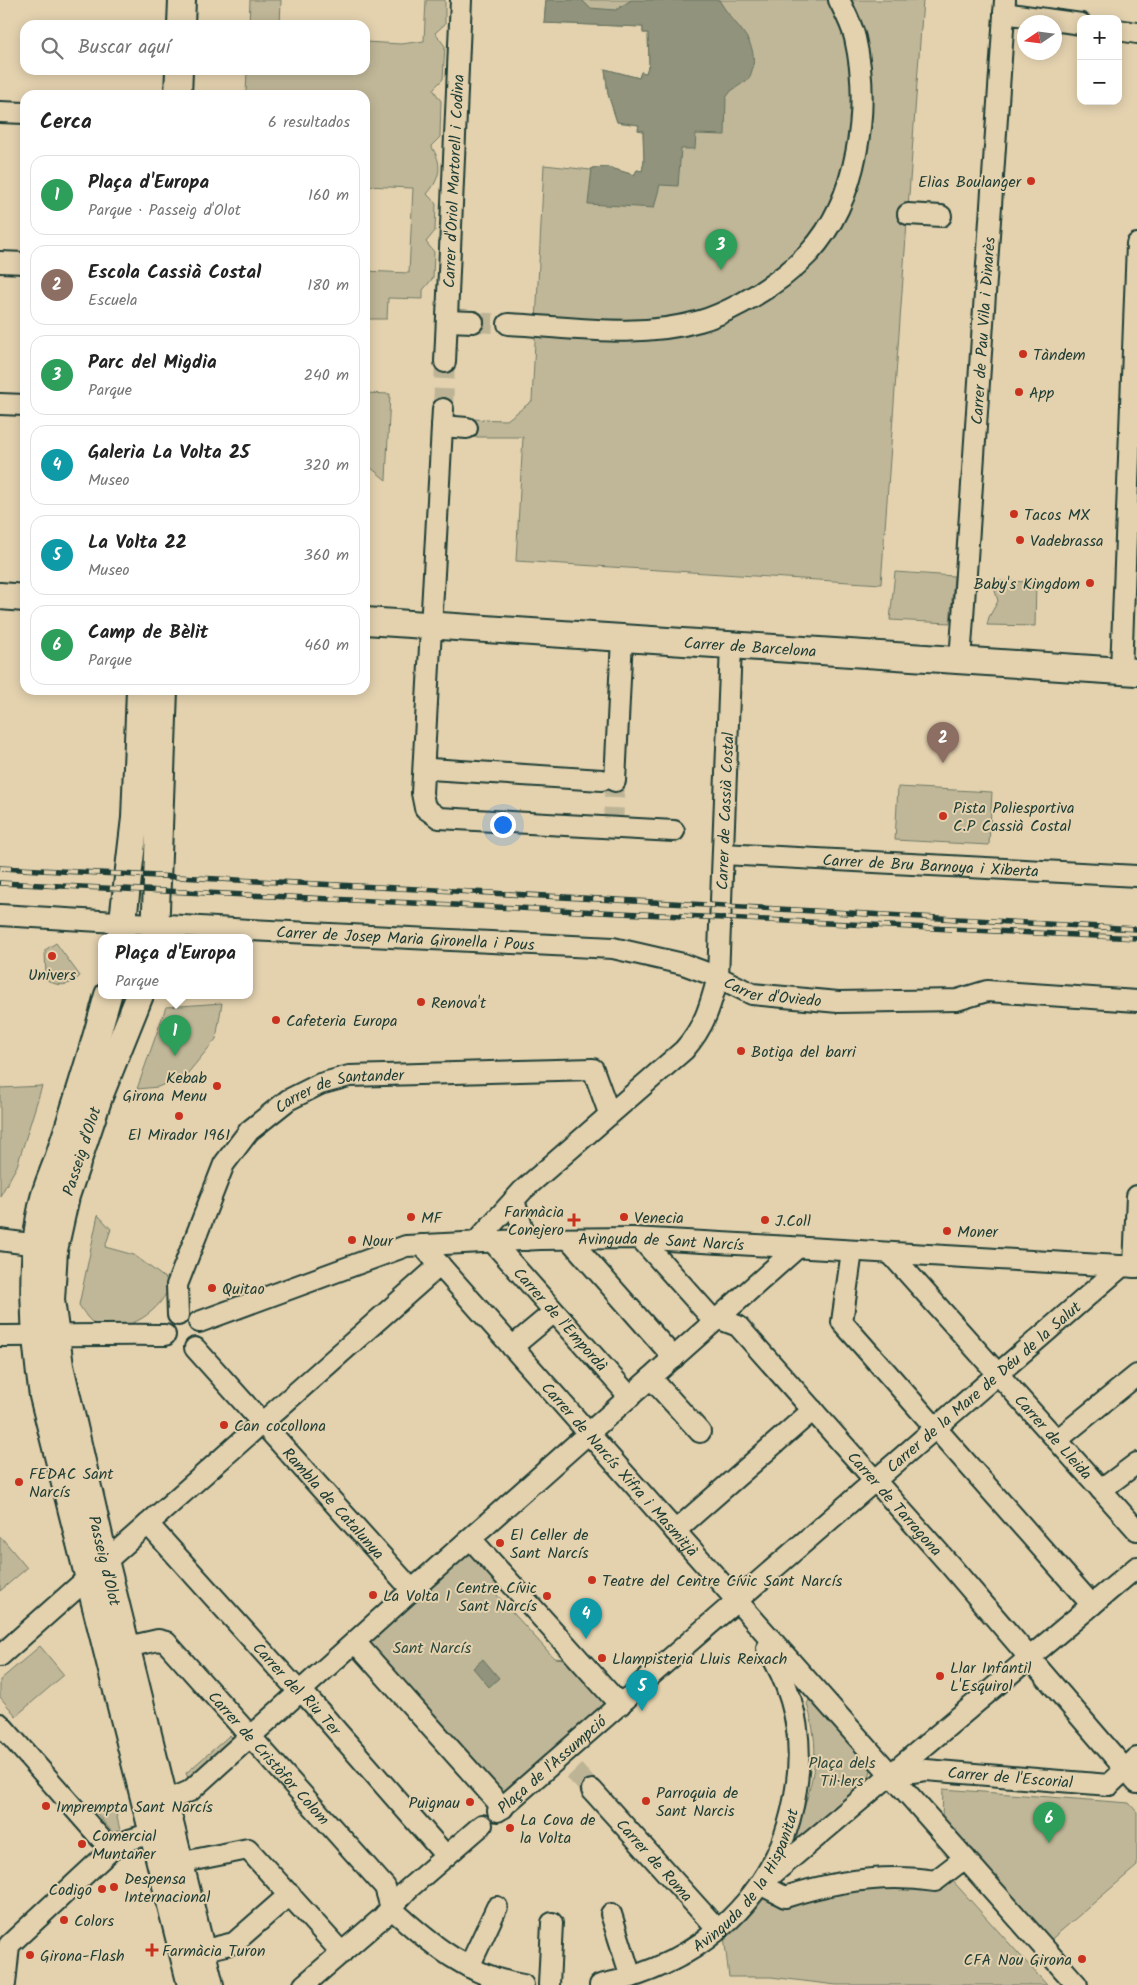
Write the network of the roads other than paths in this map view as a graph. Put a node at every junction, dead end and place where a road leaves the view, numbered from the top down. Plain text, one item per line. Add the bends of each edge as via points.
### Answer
1 (182, 0) edge
2 (461, 0) edge
3 (839, 0) edge
4 (1005, 6) edge
5 (181, 20) edge
6 (1077, 23) edge
7 (1122, 31) edge
8 (1137, 33) edge
9 (179, 75) edge
10 (178, 90) edge
11 (0, 112) edge
12 (20, 113) edge
13 (908, 214) dead end
14 (941, 216) dead end
15 (1137, 244) edge
16 (0, 262) edge
17 (20, 263) edge
18 (447, 321) junction
19 (473, 322) tunnel mouth
20 (508, 324) tunnel mouth
21 (444, 362) tunnel mouth
22 (0, 404) edge
23 (20, 406) edge
24 (467, 428) dead end
25 (1131, 562) edge
26 (0, 596) edge
27 (20, 598) edge
28 (370, 622) edge
29 (433, 626) junction
30 (622, 638) junction
31 (731, 646) junction
32 (960, 660) junction
33 (1129, 672) edge
34 (140, 695) edge
35 (164, 695) edge
36 (430, 769) dead end
37 (674, 831) dead end
38 (723, 854) junction
39 (1137, 876) edge
40 (0, 915) edge
41 (122, 929) edge
42 (156, 930) edge
43 (718, 977) junction
44 (107, 999) edge
45 (138, 999) edge
46 (1137, 1001) edge
47 (609, 1113) junction
48 (1137, 1196) edge
49 (514, 1200) junction
50 (569, 1239) junction
51 (641, 1239) junction
52 (0, 1240) edge
53 (526, 1240) junction
54 (484, 1242) junction
55 (37, 1245) junction
56 (422, 1245) junction
57 (797, 1248) junction
58 (852, 1251) junction
59 (890, 1253) junction
60 (440, 1265) junction
61 (1131, 1267) edge
62 (554, 1312) junction
63 (178, 1315) junction
64 (719, 1318) junction
65 (199, 1322) junction
66 (165, 1335) junction
67 (1, 1337) edge
68 (46, 1337) junction
69 (512, 1347) junction
70 (195, 1348) junction
71 (674, 1358) junction
72 (1137, 1374) edge
73 (998, 1375) junction
74 (651, 1378) junction
75 (630, 1397) junction
76 (813, 1410) junction
77 (262, 1423) junction
78 (936, 1429) junction
79 (700, 1432) dead end
80 (589, 1433) junction
81 (1057, 1440) junction
82 (1137, 1463) edge
83 (876, 1482) junction
84 (1105, 1494) junction
85 (148, 1524) junction
86 (1137, 1530) edge
87 (675, 1531) junction
88 (471, 1539) junction
89 (1137, 1567) edge
90 (97, 1569) junction
91 (412, 1590) junction
92 (738, 1602) junction
93 (1092, 1605) junction
94 (355, 1642) junction
95 (127, 1647) junction
96 (0, 1656) edge
97 (1029, 1658) junction
98 (642, 1683) dead end
99 (301, 1692) junction
100 (0, 1724) edge
101 (251, 1737) junction
102 (1133, 1770) edge
103 (891, 1775) junction
104 (592, 1790) tunnel mouth
105 (164, 1802) junction
106 (482, 1825) dead end
107 (152, 1833) junction
108 (111, 1850) junction
109 (446, 1856) junction
110 (965, 1858) junction
111 (179, 1863) junction
112 (760, 1884) junction
113 (290, 1894) junction
114 (497, 1907) dead end
115 (391, 1908) junction
116 (611, 1914) dead end
117 (552, 1923) dead end
118 (718, 1930) junction
119 (201, 1951) junction
120 (342, 1953) junction
121 (469, 1967) junction
122 (631, 1977) junction
123 (6, 1984) edge
124 (191, 1985) edge
125 (210, 1985) edge
126 (304, 1985) edge
127 (523, 1985) edge
128 (549, 1985) edge
129 (600, 1985) edge
130 (1077, 1985) edge

1 - 5 main road
2 - 18 street, Carrer d'Oriol Martorell i Codina
3 - 20 street via 855,37 859,63 862,93 859,136 849,181 836,210 809,253 769,288 702,321 649,330 616,331
4 - 6 street
4 - 32 street, Carrer de Pau Vila i Dinarès
7 - 8 street
9 - 10 main road
11 - 12 street
13 - 14 street
15 - 25 street
16 - 17 street
18 - 19 street
18 - 21 street, Carrer d'Oriol Martorell i Codina
22 - 23 street
24 - 29 street via 442,417
25 - 33 street
26 - 27 main road
28 - 29 main road, Carrer de Barcelona
29 - 30 main road, Carrer de Barcelona
29 - 37 street via 422,793 425,808 439,818
30 - 31 main road, Carrer de Barcelona
30 - 36 street via 608,780
31 - 32 main road, Carrer de Barcelona
31 - 38 street, Carrer de Cassià Costal
32 - 33 main road, Carrer de Barcelona
34 - 41 main road via 135,818
35 - 42 main road
38 - 39 street, Carrer de Bru Barnoya i Xiberta
38 - 43 street, Carrer de Cassià Costal
40 - 41 street, Carrer de Josep Maria Gironella i Pous
41 - 42 street, Carrer de Josep Maria Gironella i Pous
42 - 43 street, Carrer de Josep Maria Gironella i Pous via 250,930 613,948 683,964
43 - 46 street, Carrer d'Oviedo via 752,994 838,1002 957,1000 987,991
43 - 47 street, Carrer d'Oviedo via 700,1033
44 - 55 main road, Passeig d'Olot via 43,1202
45 - 68 main road, Passeig d'Olot via 99,1097 66,1196 54,1260
47 - 49 street, Carrer d'Oviedo
47 - 63 street, Carrer de Santander via 593,1069 349,1076 304,1091 262,1119 227,1159 177,1286
48 - 61 street
49 - 53 street
49 - 54 street, Carrer d'Oviedo
50 - 51 street, Avinguda de Sant Narcís
50 - 53 street, Avinguda de Sant Narcís
50 - 71 street
51 - 57 street, Avinguda de Sant Narcís
51 - 64 street, Carrer de Tarragona via 709,1315
52 - 55 street
53 - 54 street, Avinguda de Sant Narcís
54 - 56 street, Avinguda de Sant Narcís
54 - 62 street, Carrer de l'Empordà
55 - 68 main road, Passeig d'Olot
56 - 60 street, Carrer de Narcís Xifra i Masmitjà
56 - 65 street, Avinguda de Sant Narcís via 406,1246
57 - 58 street, Avinguda de Sant Narcís
57 - 64 street
58 - 59 street, Avinguda de Sant Narcís
58 - 78 street via 842,1322
59 - 61 street, Avinguda de Sant Narcís
59 - 73 street, Carrer de Lleida
60 - 69 street, Carrer de Narcís Xifra i Masmitjà
60 - 77 street
61 - 73 street, Carrer de la Mare de Déu de la Salut
62 - 69 street
62 - 75 street, Carrer de l'Empordà
63 - 65 street via 191,1316
63 - 66 street via 168,1323
64 - 71 street
64 - 76 street, Carrer de Tarragona via 738,1326
65 - 70 street via 202,1336
66 - 68 street
66 - 70 street via 168,1343 177,1350 184,1352
67 - 68 street
68 - 90 main road, Passeig d'Olot via 60,1366
69 - 80 street, Carrer de Narcís Xifra i Masmitjà
70 - 77 street, Rambla de Catalunya
71 - 74 street
72 - 81 street
73 - 78 street, Carrer de la Mare de Déu de la Salut
73 - 81 street, Carrer de Lleida
74 - 75 street
74 - 79 street
75 - 80 street
76 - 83 street, Carrer de Tarragona
76 - 87 street
77 - 85 street
77 - 91 street, Rambla de Catalunya
78 - 83 street, Carrer de la Mare de Déu de la Salut
78 - 93 street
80 - 87 street, Carrer de Narcís Xifra i Masmitjà
80 - 88 street
81 - 84 street, Carrer de Lleida
82 - 84 street
83 - 92 street, Carrer de la Mare de Déu de la Salut
83 - 97 street, Carrer de Tarragona
84 - 86 street, Carrer de Lleida
85 - 90 street
85 - 99 street, Carrer del Riu Ter
87 - 92 street, Carrer de Narcís Xifra i Masmitjà
88 - 91 street
88 - 94 street, Plaça de l'Assumpció via 623,1702 568,1764 500,1810
89 - 93 street
90 - 95 main road, Passeig d'Olot
90 - 96 street
90 - 107 main road, Passeig d'Olot
91 - 94 street
92 - 98 street, Carrer de la Mare de Déu de la Salut
92 - 103 street, Carrer de Narcís Xifra i Masmitjà
92 - 112 street, Avinguda de la Hispanitat via 775,1661 788,1689 798,1726 799,1772 791,1818 782,1846
93 - 97 street
94 - 99 street
95 - 101 street, Carrer de Cristòfor Colom via 158,1640 166,1642
95 - 105 main road, Passeig d'Olot
97 - 102 street, Carrer de Tarragona
97 - 103 street
99 - 101 street
99 - 109 street, Carrer del Riu Ter
100 - 108 street
101 - 105 street via 190,1791
101 - 115 street, Carrer de Cristòfor Colom via 385,1887
102 - 103 street, Carrer de l'Escorial via 1108,1784 926,1770
103 - 110 street, Carrer de Narcís Xifra i Masmitjà
103 - 112 street
104 - 118 street, Carrer de Roma
105 - 111 main road, Passeig d'Olot
106 - 109 street
107 - 108 street
107 - 124 main road, Passeig d'Olot
108 - 123 street via 10,1945
109 - 115 street
110 - 112 street via 935,1881 893,1876 873,1878 823,1886 785,1897
110 - 130 street, Carrer de Narcís Xifra i Masmitjà
111 - 113 street via 248,1849
111 - 119 main road, Passeig d'Olot
112 - 118 street, Avinguda de la Hispanitat via 737,1913
113 - 119 street via 234,1943
113 - 120 street
114 - 121 street
115 - 120 street
115 - 121 street via 435,1947
116 - 122 street
117 - 128 street
118 - 122 street, Avinguda de la Hispanitat via 674,1960
119 - 125 main road, Passeig d'Olot
120 - 126 street
121 - 127 street via 492,1978
122 - 129 street, Avinguda de la Hispanitat

